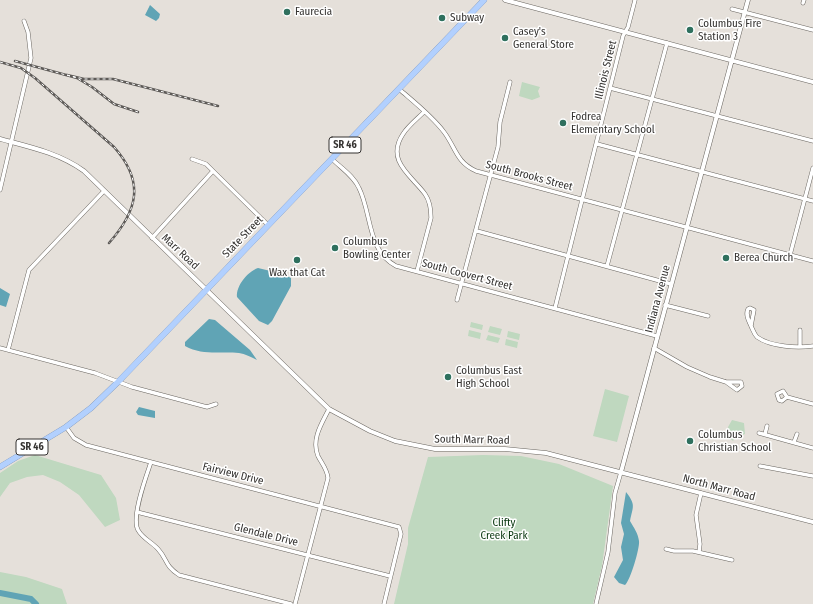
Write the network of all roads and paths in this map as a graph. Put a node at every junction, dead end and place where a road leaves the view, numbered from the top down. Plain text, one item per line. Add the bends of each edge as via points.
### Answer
1 (484, 0) edge
2 (504, 0) edge
3 (635, 0) edge
4 (748, 0) edge
5 (732, 9) dead end
6 (744, 13) junction
7 (24, 21) dead end
8 (813, 30) edge
9 (625, 32) junction
10 (667, 43) junction
11 (732, 60) junction
12 (510, 82) dead end
13 (813, 82) edge
14 (610, 88) junction
15 (399, 89) junction
16 (652, 99) junction
17 (424, 112) junction
18 (717, 116) junction
19 (0, 139) edge
20 (813, 141) edge
21 (10, 142) junction
22 (597, 144) junction
23 (637, 155) junction
24 (192, 159) dead end
25 (332, 159) junction
26 (813, 168) edge
27 (214, 171) junction
28 (703, 172) junction
29 (491, 175) junction
30 (0, 190) edge
31 (104, 191) junction
32 (805, 199) junction
33 (583, 200) junction
34 (813, 201) edge
35 (622, 211) junction
36 (268, 225) junction
37 (687, 228) junction
38 (477, 231) junction
39 (152, 238) junction
40 (790, 255) junction
41 (569, 256) junction
42 (813, 261) edge
43 (607, 266) junction
44 (417, 271) junction
45 (463, 284) junction
46 (671, 284) junction
47 (206, 289) junction
48 (457, 300) dead end
49 (665, 305) junction
50 (555, 308) junction
51 (708, 316) dead end
52 (751, 326) dead end
53 (800, 330) dead end
54 (657, 336) junction
55 (813, 346) edge
56 (800, 347) junction
57 (0, 348) edge
58 (654, 348) junction
59 (8, 350) junction
60 (119, 381) junction
61 (726, 382) dead end
62 (787, 397) dead end
63 (216, 404) dead end
64 (813, 404) edge
65 (329, 409) junction
66 (767, 426) dead end
67 (66, 427) junction
68 (759, 433) dead end
69 (765, 434) junction
70 (796, 434) dead end
71 (794, 442) junction
72 (813, 448) edge
73 (151, 462) junction
74 (760, 466) dead end
75 (0, 467) edge
76 (621, 472) junction
77 (813, 476) edge
78 (701, 494) junction
79 (321, 506) junction
80 (137, 512) junction
81 (813, 522) edge
82 (666, 549) dead end
83 (699, 552) junction
84 (308, 556) junction
85 (732, 560) dead end
86 (390, 576) junction
87 (291, 604) edge
88 (296, 604) edge
89 (384, 604) edge
90 (596, 604) edge

1 - 15 highway, State Street / SR 46
2 - 9 street
3 - 9 street, Illinois Street
4 - 6 street, Indiana Avenue
5 - 6 street
6 - 8 street
6 - 11 street, Indiana Avenue
7 - 21 street via 31,58
9 - 10 street
9 - 14 street, Illinois Street
10 - 11 street
10 - 16 street
11 - 13 street
11 - 18 street, Indiana Avenue
12 - 29 street
14 - 16 street
14 - 22 street, Illinois Street
15 - 17 street, South Brooks Street
15 - 25 highway, State Street / SR 46
16 - 18 street
16 - 23 street
17 - 29 street, South Brooks Street via 444,131 459,158 468,167
17 - 44 street via 403,134 397,151 401,167 425,195 431,210
18 - 20 street
18 - 28 street, Indiana Avenue
19 - 21 street, Marr Road
21 - 30 street
21 - 31 street, Marr Road via 64,158 84,171
22 - 23 street
22 - 33 street, Illinois Street
23 - 28 street
23 - 35 street
24 - 27 street via 206,164
25 - 36 highway, State Street / SR 46
25 - 44 street, South Coovert Street via 353,178 360,190 376,246 382,256 396,266
26 - 32 street
27 - 36 street
27 - 39 street
28 - 32 street
28 - 37 street, Indiana Avenue
29 - 33 street, South Brooks Street
29 - 38 street
31 - 39 street, Marr Road
31 - 59 street via 28,270
32 - 34 street
32 - 40 street
33 - 35 street, South Brooks Street
33 - 41 street, Illinois Street
35 - 37 street, South Brooks Street
35 - 43 street
36 - 47 highway, State Street / SR 46
37 - 40 street, South Brooks Street
37 - 46 street, Indiana Avenue
38 - 41 street
38 - 45 street
39 - 47 street, Marr Road
40 - 42 street, South Brooks Street
41 - 43 street
41 - 50 street, Illinois Street
43 - 46 street
44 - 45 street, South Coovert Street
45 - 48 street
45 - 50 street, South Coovert Street
46 - 49 street, Indiana Avenue
47 - 60 highway, State Street / SR 46
47 - 65 street, Marr Road
49 - 51 street
49 - 54 street, Indiana Avenue
50 - 54 street, South Coovert Street
52 - 56 street via 754,333 764,341
53 - 56 street
54 - 58 street, Indiana Avenue
55 - 56 street
57 - 59 street
58 - 61 street via 687,367
58 - 76 street, Indiana Avenue
59 - 60 street
60 - 63 street via 132,387 207,407
60 - 67 highway, State Street / SR 46 via 91,408
62 - 64 street
65 - 76 street, South Marr Road via 370,431 429,448 504,449 546,453
65 - 79 street via 317,433 316,441 318,456 327,474
66 - 69 street
67 - 73 street, Fairview Drive via 82,444
67 - 75 highway, State Street / SR 46
68 - 69 street
69 - 71 street
70 - 71 street
71 - 72 street
73 - 79 street, Fairview Drive
73 - 80 street
74 - 77 street
76 - 78 street, North Marr Road
76 - 90 street, Indiana Avenue via 615,492 608,552
78 - 81 street, North Marr Road
78 - 83 street via 696,515
79 - 84 street
79 - 86 street, Fairview Drive via 395,525 401,529
80 - 84 street, Glendale Drive
80 - 87 street via 138,530 158,549 169,569 179,575
82 - 83 street
83 - 85 street
84 - 86 street, Glendale Drive
84 - 88 street
86 - 89 street

